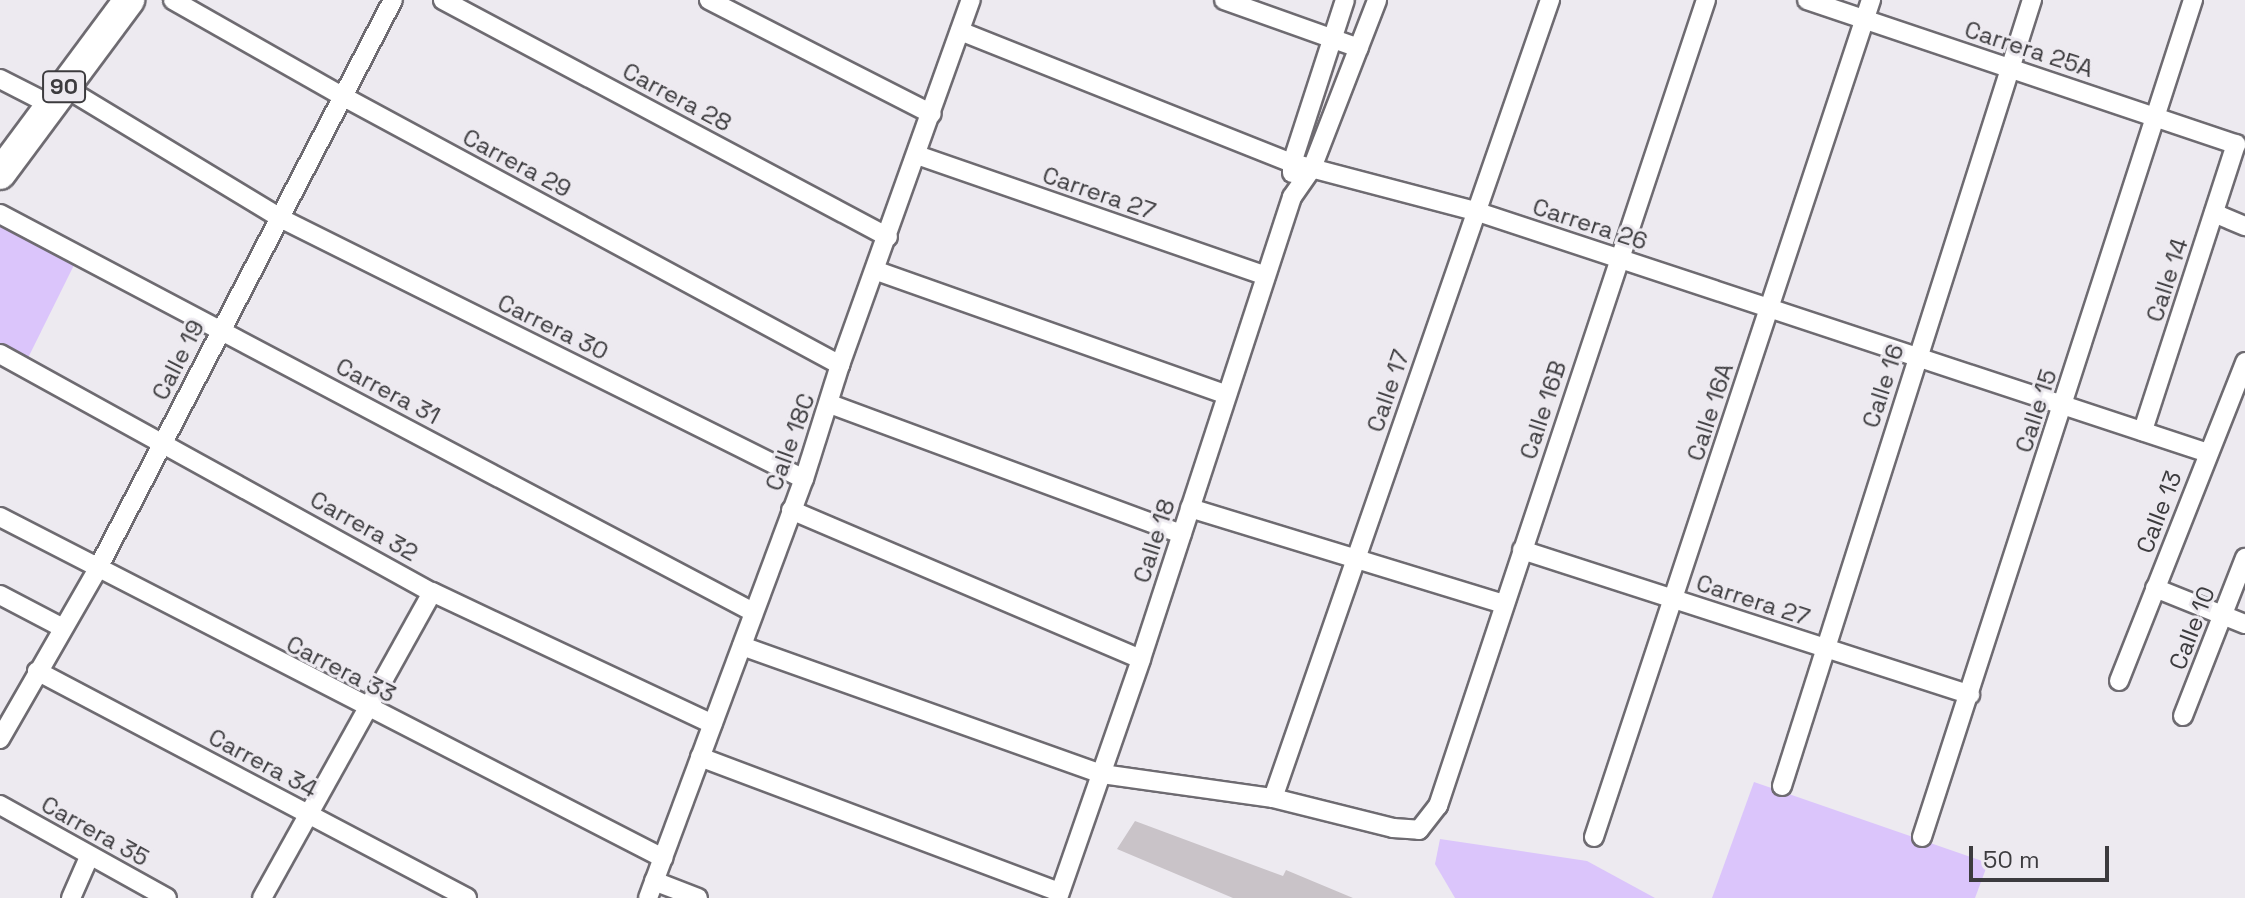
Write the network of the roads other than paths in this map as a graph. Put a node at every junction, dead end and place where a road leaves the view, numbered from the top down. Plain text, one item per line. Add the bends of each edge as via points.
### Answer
1 (129, 0) edge
2 (173, 0) edge
3 (393, 0) edge
4 (443, 0) edge
5 (709, 0) edge
6 (971, 0) edge
7 (1224, 0) edge
8 (1345, 0) edge
9 (1377, 0) edge
10 (1550, 0) edge
11 (1706, 0) edge
12 (1807, 0) edge
13 (1871, 0) edge
14 (2032, 0) edge
15 (2193, 0) edge
16 (1865, 20) junction
17 (960, 31) junction
18 (1332, 38) junction
19 (1359, 48) junction
20 (2010, 68) junction
21 (0, 79) edge
22 (57, 96) junction
23 (344, 97) junction
24 (932, 114) junction
25 (2156, 117) junction
26 (2236, 144) joint
27 (917, 155) junction
28 (1292, 163) junction
29 (1312, 168) junction
30 (0, 174) edge
31 (1292, 197) junction
32 (1475, 211) junction
33 (2214, 213) junction
34 (0, 214) edge
35 (280, 218) junction
36 (2245, 226) edge
37 (888, 237) junction
38 (1619, 259) junction
39 (877, 271) junction
40 (1266, 276) junction
41 (1769, 308) junction
42 (221, 329) junction
43 (0, 354) edge
44 (1918, 357) junction
45 (2245, 362) edge
46 (840, 365) junction
47 (1227, 395) junction
48 (830, 404) junction
49 (2063, 405) junction
50 (2143, 431) junction
51 (163, 441) junction
52 (2208, 453) junction
53 (804, 479) junction
54 (1190, 508) junction
55 (791, 510) junction
56 (0, 517) edge
57 (1182, 534) junction
58 (1522, 550) junction
59 (1356, 558) junction
60 (2245, 558) edge
61 (97, 570) junction
62 (2155, 588) junction
63 (432, 592) junction
64 (0, 595) edge
65 (1676, 600) junction
66 (1504, 604) junction
67 (753, 612) junction
68 (2223, 614) junction
69 (2245, 624) edge
70 (61, 627) junction
71 (742, 646) junction
72 (1826, 648) junction
73 (1141, 659) junction
74 (37, 671) junction
75 (2119, 681) dead end
76 (1970, 695) junction
77 (365, 708) junction
78 (2183, 716) dead end
79 (713, 724) junction
80 (0, 739) edge
81 (700, 757) junction
82 (1102, 774) junction
83 (1782, 786) dead end
84 (1273, 798) junction
85 (0, 805) edge
86 (308, 814) junction
87 (1594, 837) dead end
88 (1922, 837) dead end
89 (89, 857) junction
90 (663, 858) junction
91 (651, 890) edge
92 (1059, 895) edge
93 (71, 898) edge
94 (167, 898) edge
95 (262, 898) edge
96 (467, 898) edge
97 (698, 898) edge

1 - 22 main road, 90
2 - 23 street, Carrera 29
3 - 23 street, Calle 19
4 - 37 street, Carrera 28
5 - 24 street
6 - 17 street, Calle 18C
7 - 18 street
8 - 18 street, Calle 18
9 - 19 street, Calle 18
10 - 32 street, Calle 17
11 - 38 street, Calle 16B
12 - 16 street, Carrera 25A
13 - 16 street, Calle 16A
14 - 20 street, Calle 16
15 - 25 street, Calle 15
16 - 20 street, Carrera 25A
16 - 41 street, Calle 16A
17 - 24 street, Calle 18C
17 - 28 street, Carrera 26
18 - 19 street
18 - 28 street, Calle 18
19 - 29 street, Calle 18
20 - 25 street, Carrera 25A
20 - 44 street, Calle 16
21 - 22 street
22 - 30 main road, 90
22 - 35 street, Carrera 30
23 - 35 street, Calle 19
23 - 46 street, Carrera 29
24 - 27 street, Calle 18C
25 - 26 street, Carrera 25A
25 - 49 street, Calle 15
26 - 33 street, Calle 14
27 - 37 street, Calle 18C
27 - 40 street, Carrera 27
28 - 29 street, Carrera 26
28 - 31 street, Calle 18
29 - 31 street, Calle 18
29 - 32 street, Carrera 26
31 - 40 street, Calle 18
32 - 38 street, Carrera 26
32 - 59 street, Calle 17
33 - 36 street
33 - 50 street, Calle 14
34 - 42 street, Carrera 31
35 - 42 street, Calle 19
35 - 53 street, Carrera 30
37 - 39 street, Calle 18C
38 - 41 street, Carrera 26
38 - 58 street, Calle 16B
39 - 46 street, Calle 18C
39 - 47 street
40 - 47 street, Calle 18
41 - 44 street, Carrera 26
41 - 65 street, Calle 16A
42 - 51 street, Calle 19
42 - 67 street, Carrera 31
43 - 51 street, Carrera 32
44 - 49 street, Carrera 26
44 - 72 street, Calle 16
45 - 52 street, Calle 13
46 - 48 street, Calle 18C
47 - 54 street, Calle 18
48 - 53 street, Calle 18C
48 - 57 street
49 - 50 street, Carrera 26
49 - 76 street, Calle 15
50 - 52 street, Carrera 26
51 - 61 street, Calle 19
51 - 63 street, Carrera 32
52 - 62 street, Calle 13
53 - 55 street, Calle 18C
54 - 57 street, Calle 18
54 - 59 street
55 - 67 street, Calle 18C
55 - 73 street
56 - 61 street, Carrera 33
57 - 73 street, Calle 18
58 - 65 street, Carrera 27
58 - 66 street, Calle 16B
59 - 66 street
59 - 84 street, Calle 17
60 - 68 street, Calle 10
61 - 70 street, Calle 19
61 - 77 street, Carrera 33
62 - 68 street
62 - 75 street, Calle 13
63 - 77 street
63 - 79 street, Carrera 32
64 - 70 street
65 - 72 street, Carrera 27
65 - 87 street, Calle 16A
66 - 84 street, Calle 16B via 1438,806 1419,830
67 - 71 street, Calle 18C
68 - 69 street
68 - 78 street, Calle 10
70 - 74 street, Calle 19
71 - 79 street, Calle 18C
71 - 82 street
72 - 76 street, Carrera 27
72 - 83 street, Calle 16
73 - 82 street, Calle 18
74 - 80 street, Calle 19
74 - 86 street, Carrera 34
76 - 88 street, Calle 15
77 - 86 street
77 - 90 street, Carrera 33
79 - 81 street, Calle 18C
81 - 90 street, Calle 18C
81 - 92 street
82 - 84 street
82 - 92 street, Calle 18
85 - 89 street, Carrera 35
86 - 95 street
86 - 96 street, Carrera 34
89 - 93 street
89 - 94 street, Carrera 35
90 - 91 street, Calle 18C
91 - 97 street

